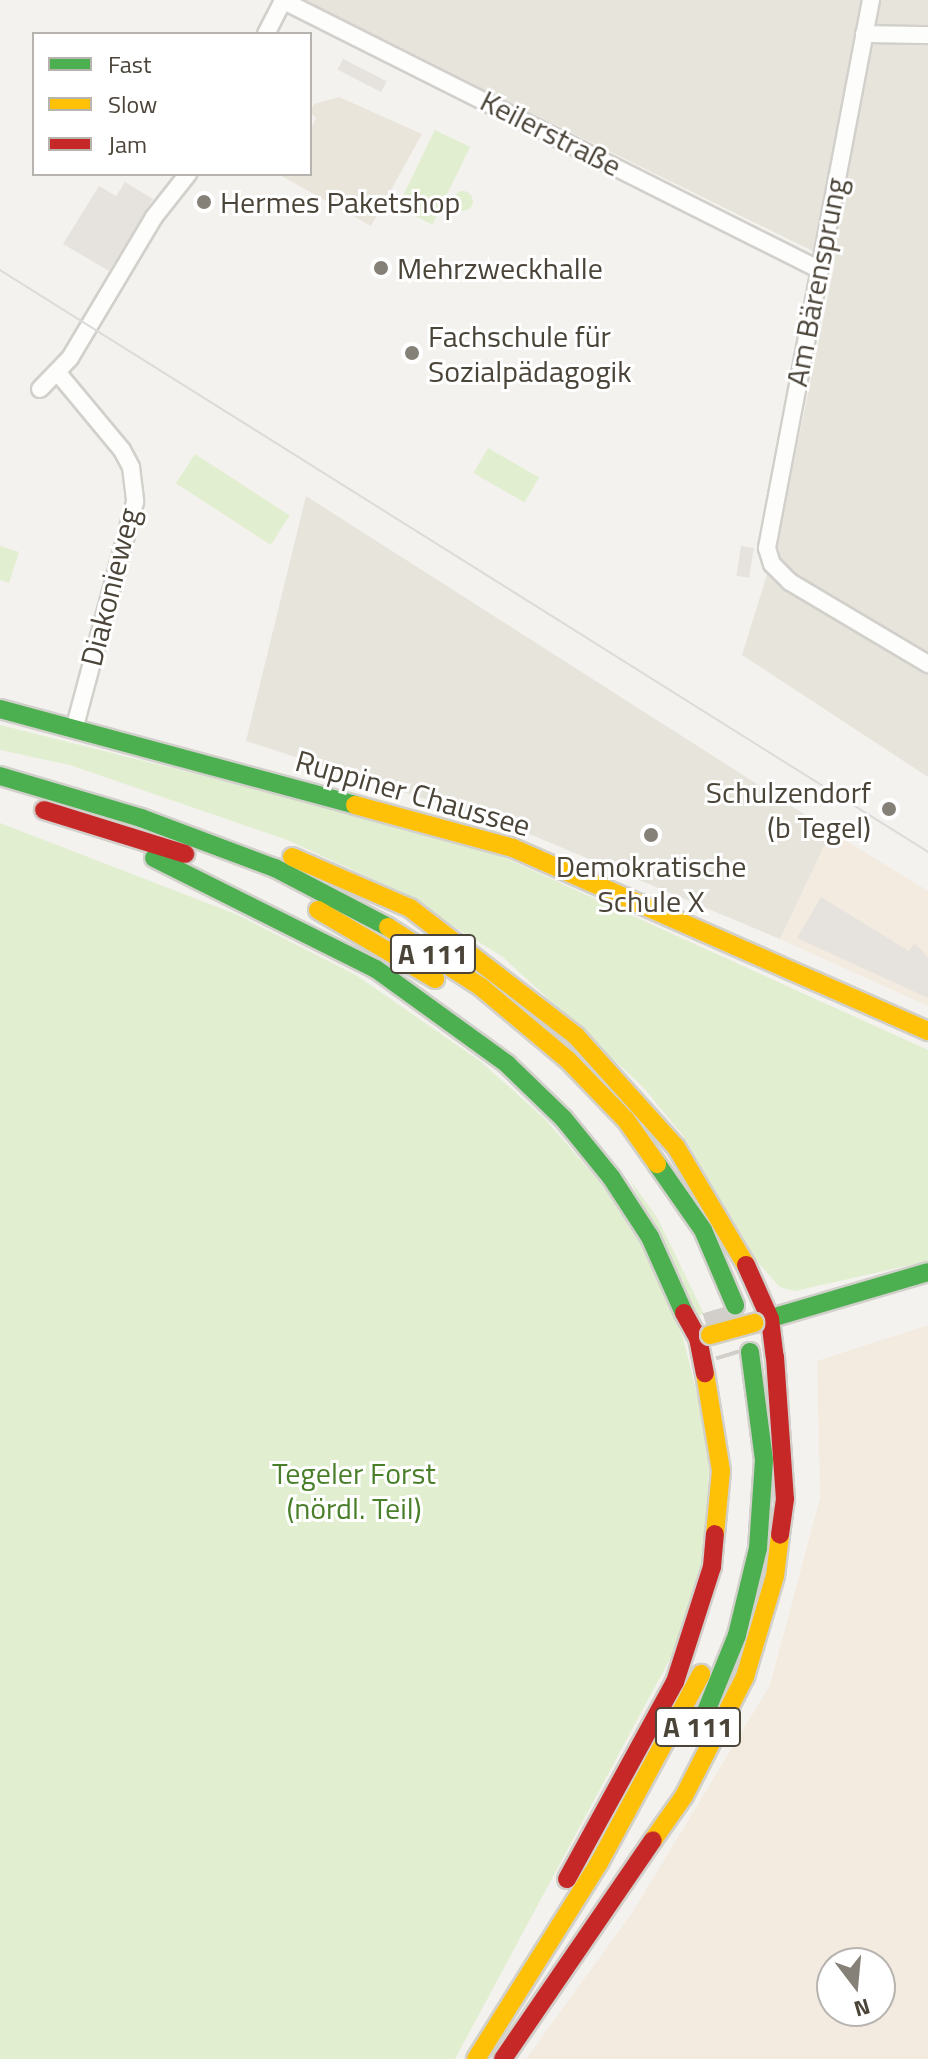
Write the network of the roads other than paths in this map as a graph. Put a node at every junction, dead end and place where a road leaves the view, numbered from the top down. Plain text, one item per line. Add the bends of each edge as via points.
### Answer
1 (871, 0) edge
2 (283, 1) edge
3 (267, 32) edge
4 (864, 34) junction
5 (928, 35) edge
6 (186, 176) edge
7 (818, 269) junction
8 (58, 373) junction
9 (40, 389) dead end
10 (928, 664) edge
11 (0, 709) edge
12 (74, 729) junction
13 (0, 768) edge
14 (0, 776) edge
15 (0, 797) edge
16 (30, 806) junction
17 (928, 1031) edge
18 (928, 1272) edge
19 (762, 1321) junction
20 (704, 1337) junction
21 (750, 1352) tunnel mouth
22 (731, 1356) tunnel mouth
23 (474, 2059) edge
24 (501, 2059) edge

1 - 4 street, Am Bärensprung
2 - 3 street
2 - 7 street, Keilerstraße
4 - 5 street
4 - 7 street, Am Bärensprung
6 - 8 street via 154,217
7 - 10 street, Am Bärensprung via 767,548 772,564 790,582
8 - 9 street
8 - 12 street, Diakonieweg via 122,450 131,467 135,502
11 - 12 main road, Ruppiner Chaussee
12 - 17 main road, Ruppiner Chaussee via 513,848
13 - 19 main road via 154,809 335,872 410,908 536,1001 625,1085 690,1166 746,1265
14 - 16 main road, A 111 via 153,822 275,868 366,912 469,978 568,1060 626,1120 703,1230 726,1307 621,1144 539,1059 439,981 311,906 236,873
15 - 16 main road, A 111
16 - 20 main road via 306,930 459,1025 540,1095 589,1147 650,1237 684,1313
18 - 19 main road
19 - 20 main road, bridge
19 - 24 main road via 775,1357 785,1499 775,1576 745,1677 684,1796
20 - 23 main road via 705,1373 718,1435 720,1505 712,1567 684,1657
21 - 24 main road, A 111 via 760,1411 763,1490 758,1548 737,1635 672,1778
22 - 23 main road, A 111 via 745,1483 741,1553 722,1625 653,1768

